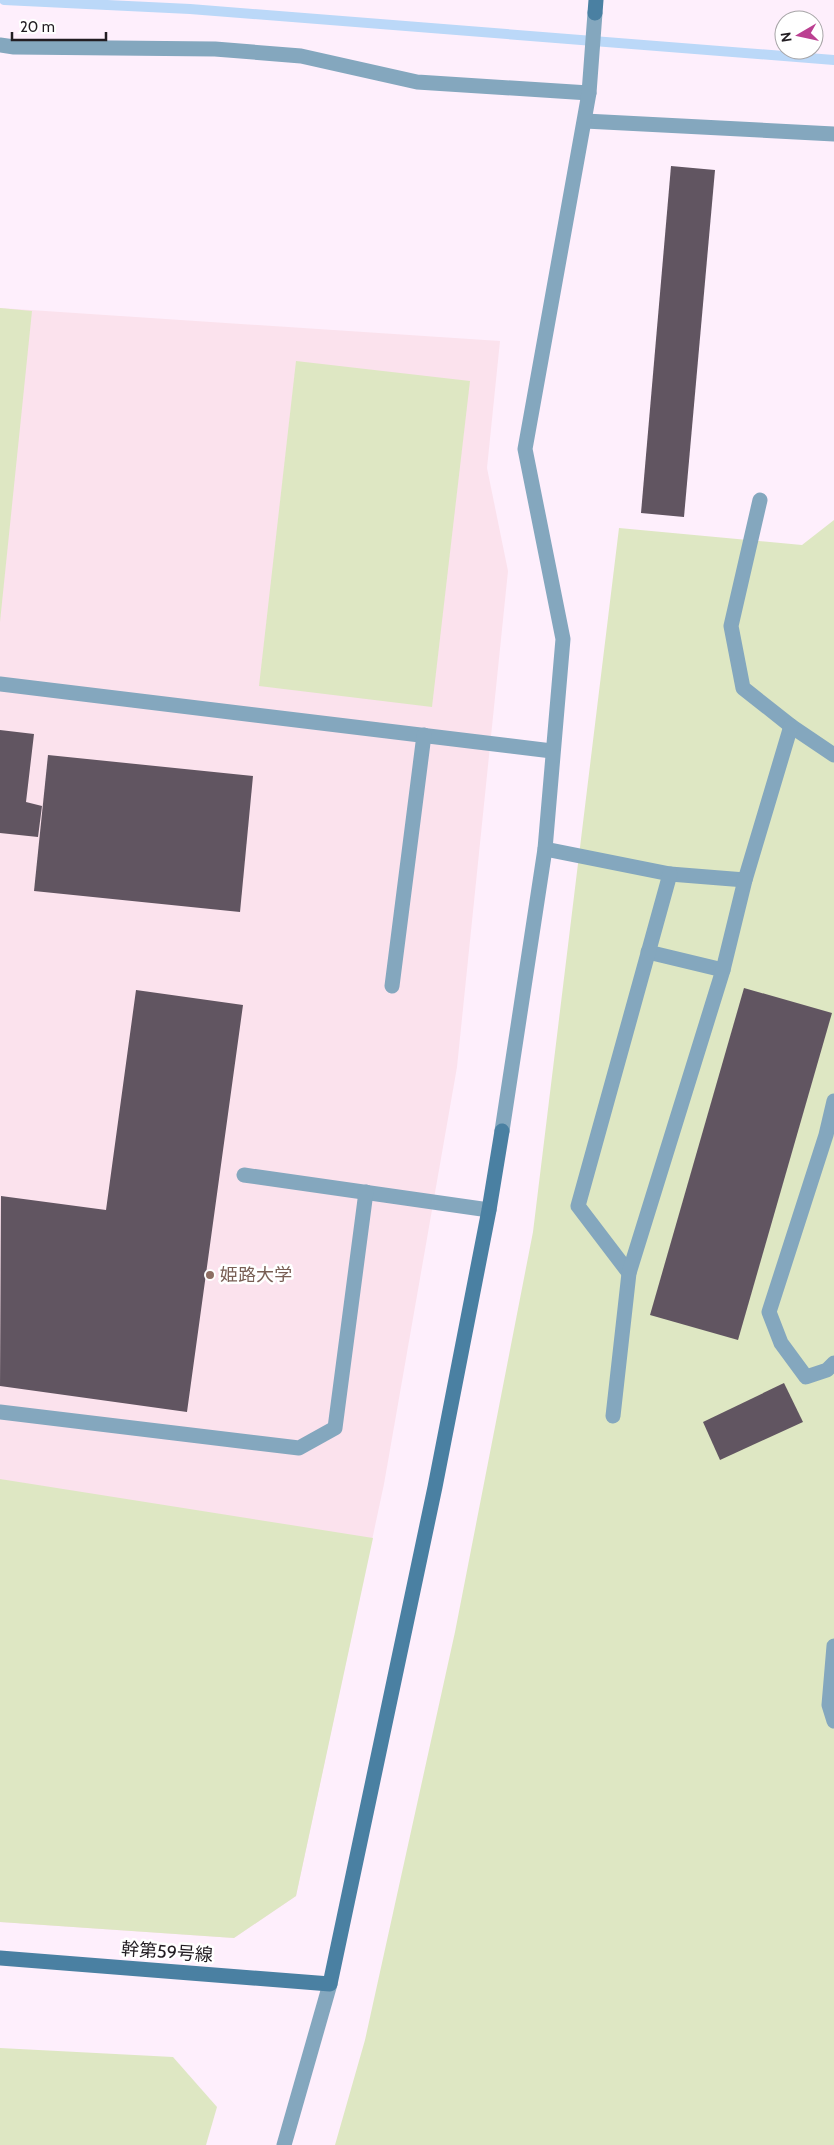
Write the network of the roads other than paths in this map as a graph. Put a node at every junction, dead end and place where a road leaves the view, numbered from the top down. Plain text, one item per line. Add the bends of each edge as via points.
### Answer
1 (595, 7) edge
2 (0, 45) edge
3 (589, 93) junction
4 (585, 120) junction
5 (834, 134) edge
6 (760, 500) dead end
7 (0, 684) edge
8 (791, 726) junction
9 (424, 736) junction
10 (552, 751) junction
11 (834, 756) edge
12 (545, 850) junction
13 (670, 874) junction
14 (745, 880) junction
15 (648, 952) junction
16 (723, 970) junction
17 (392, 986) dead end
18 (834, 1101) edge
19 (830, 1136) edge
20 (244, 1175) dead end
21 (366, 1192) junction
22 (489, 1210) junction
23 (629, 1273) junction
24 (832, 1372) edge
25 (0, 1412) edge
26 (613, 1416) dead end
27 (834, 1646) edge
28 (834, 1721) edge
29 (0, 1958) edge
30 (330, 1984) junction
31 (284, 2145) edge

1 - 3 street
2 - 3 street via 215,48 301,56 417,82
3 - 4 street
4 - 5 street
4 - 10 street via 526,449 563,639
6 - 8 street via 731,626 743,688
7 - 9 street
8 - 11 street
8 - 14 street
9 - 10 street
9 - 17 street
10 - 12 street
12 - 13 street
12 - 22 street
13 - 14 street
13 - 15 street
14 - 16 street
15 - 16 street
15 - 23 street via 578,1206
16 - 23 street
18 - 19 street
19 - 24 street via 769,1312 781,1343 806,1378
20 - 21 street
21 - 22 street
21 - 25 street via 336,1428 299,1448
22 - 30 street via 435,1487
23 - 26 street
27 - 28 street via 830,1706
29 - 30 street, 幹第59号線
30 - 31 street

